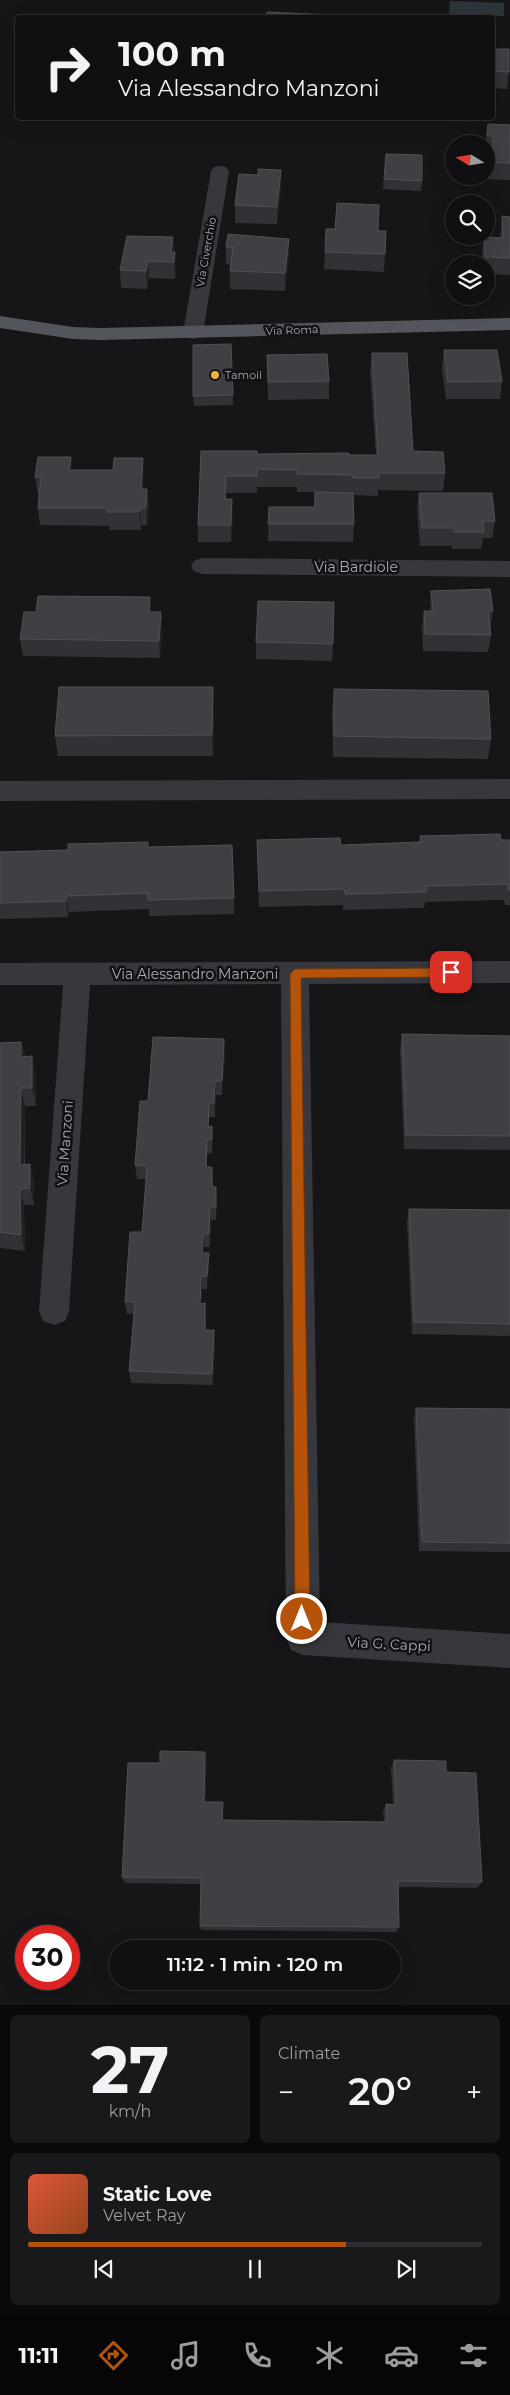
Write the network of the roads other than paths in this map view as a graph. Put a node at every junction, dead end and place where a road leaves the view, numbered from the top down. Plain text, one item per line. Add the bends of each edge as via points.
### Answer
1 (220, 170) dead end
2 (0, 322) edge
3 (510, 324) edge
4 (73, 333) junction
5 (193, 333) junction
6 (0, 342) edge
7 (202, 566) dead end
8 (510, 568) edge
9 (510, 789) edge
10 (0, 791) edge
11 (510, 972) edge
12 (0, 974) edge
13 (295, 974) junction
14 (77, 975) junction
15 (54, 1311) dead end
16 (510, 1651) edge

1 - 5 street, Via Civerchio
2 - 4 main road
3 - 5 main road, Via Roma
4 - 5 main road, Via Roma
4 - 6 main road
7 - 8 street, Via Bardiole
9 - 10 street
11 - 13 street, Via Alessandro Manzoni
12 - 14 street, Via Alessandro Manzoni
13 - 14 street, Via Alessandro Manzoni
13 - 16 street, Via G. Cappi via 303,1638
14 - 15 street, Via Manzoni

